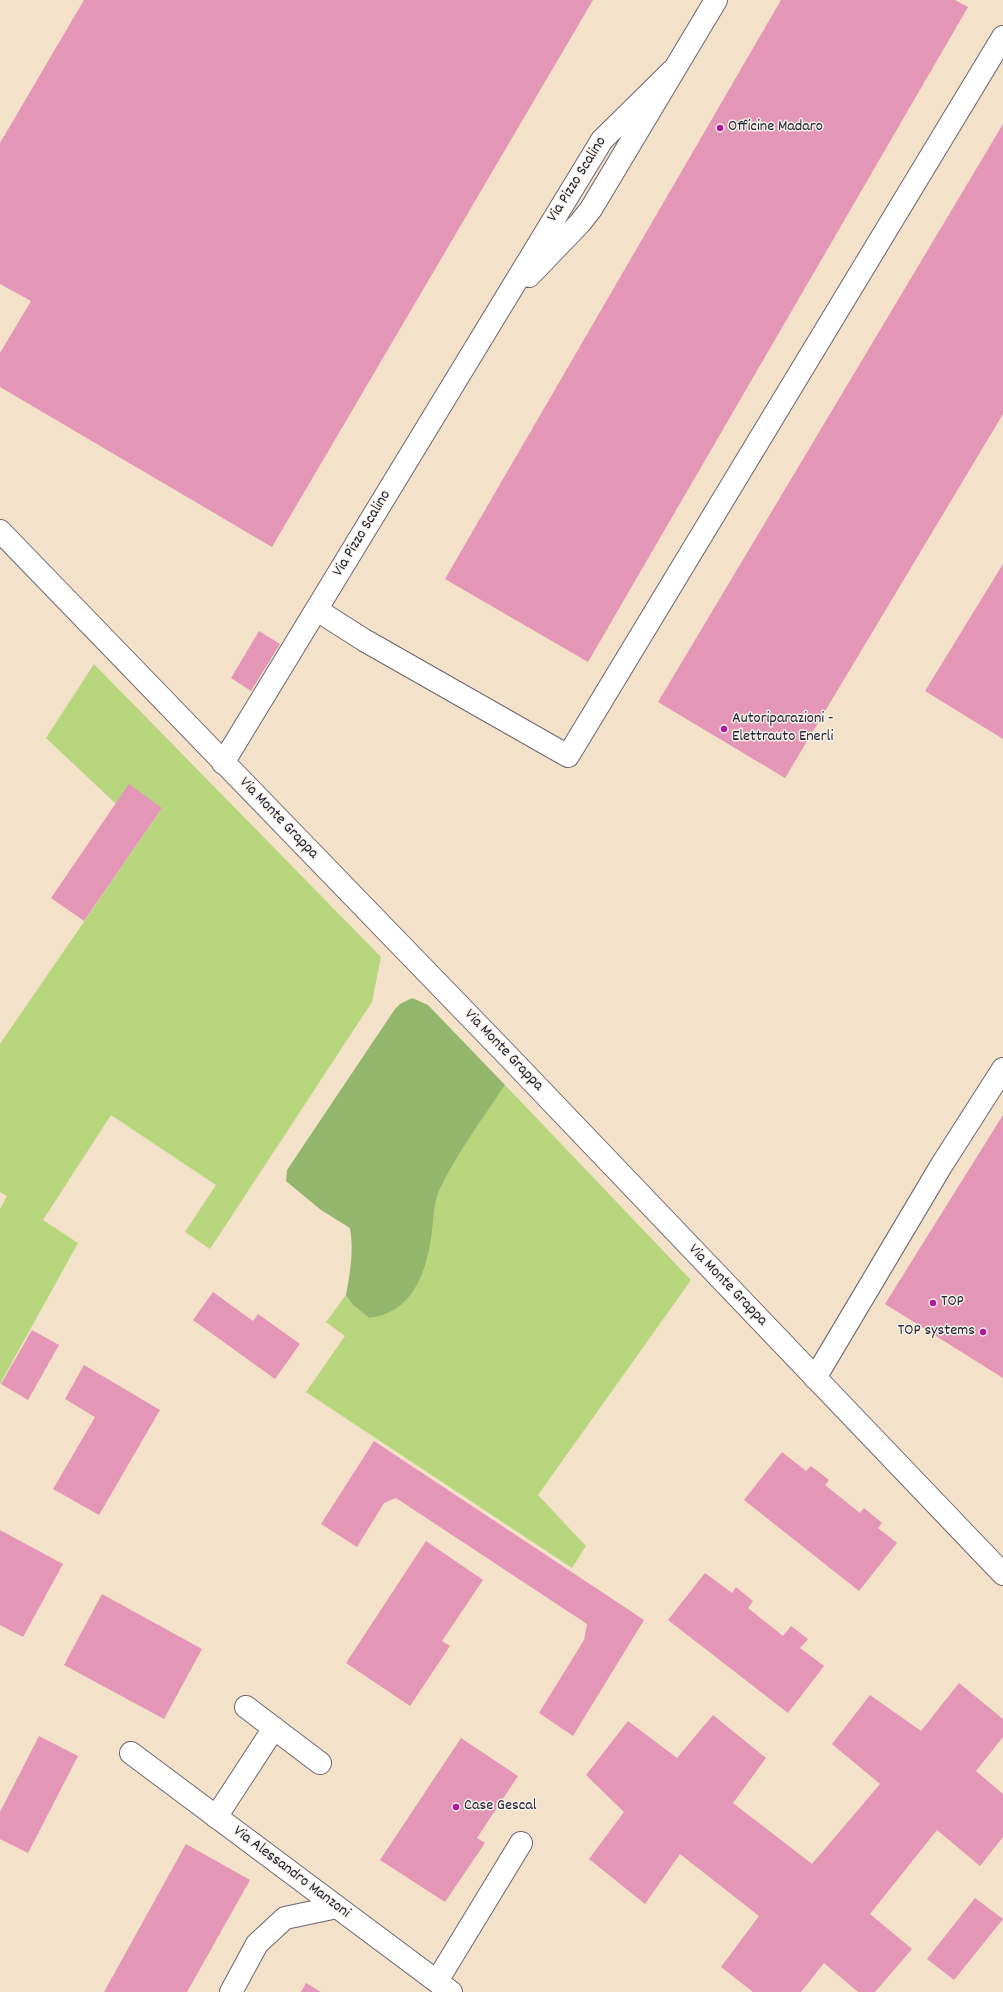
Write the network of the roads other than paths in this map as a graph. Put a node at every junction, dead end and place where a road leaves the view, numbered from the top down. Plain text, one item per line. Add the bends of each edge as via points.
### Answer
1 (716, 0) edge
2 (1003, 38) edge
3 (0, 532) edge
4 (317, 610) junction
5 (224, 763) junction
6 (1003, 1070) edge
7 (815, 1378) junction
8 (1003, 1574) edge
9 (246, 1707) dead end
10 (274, 1728) junction
11 (131, 1753) dead end
12 (320, 1763) dead end
13 (216, 1817) junction
14 (521, 1843) dead end
15 (337, 1907) junction
16 (444, 1987) edge
17 (231, 1992) edge

1 - 4 street, Via Pizzo Scalino via 672,72 602,140
2 - 4 street via 568,756 364,640
3 - 5 street, Via Monte Grappa
4 - 5 street, Via Pizzo Scalino
5 - 7 street, Via Monte Grappa
6 - 7 street via 941,1166
7 - 8 street, Via Monte Grappa
9 - 10 street
10 - 12 street
10 - 13 street
11 - 13 street, Via Alessandro Manzoni
13 - 15 street, Via Alessandro Manzoni
14 - 16 street
15 - 16 street, Via Alessandro Manzoni
15 - 17 street via 286,1918 257,1944

